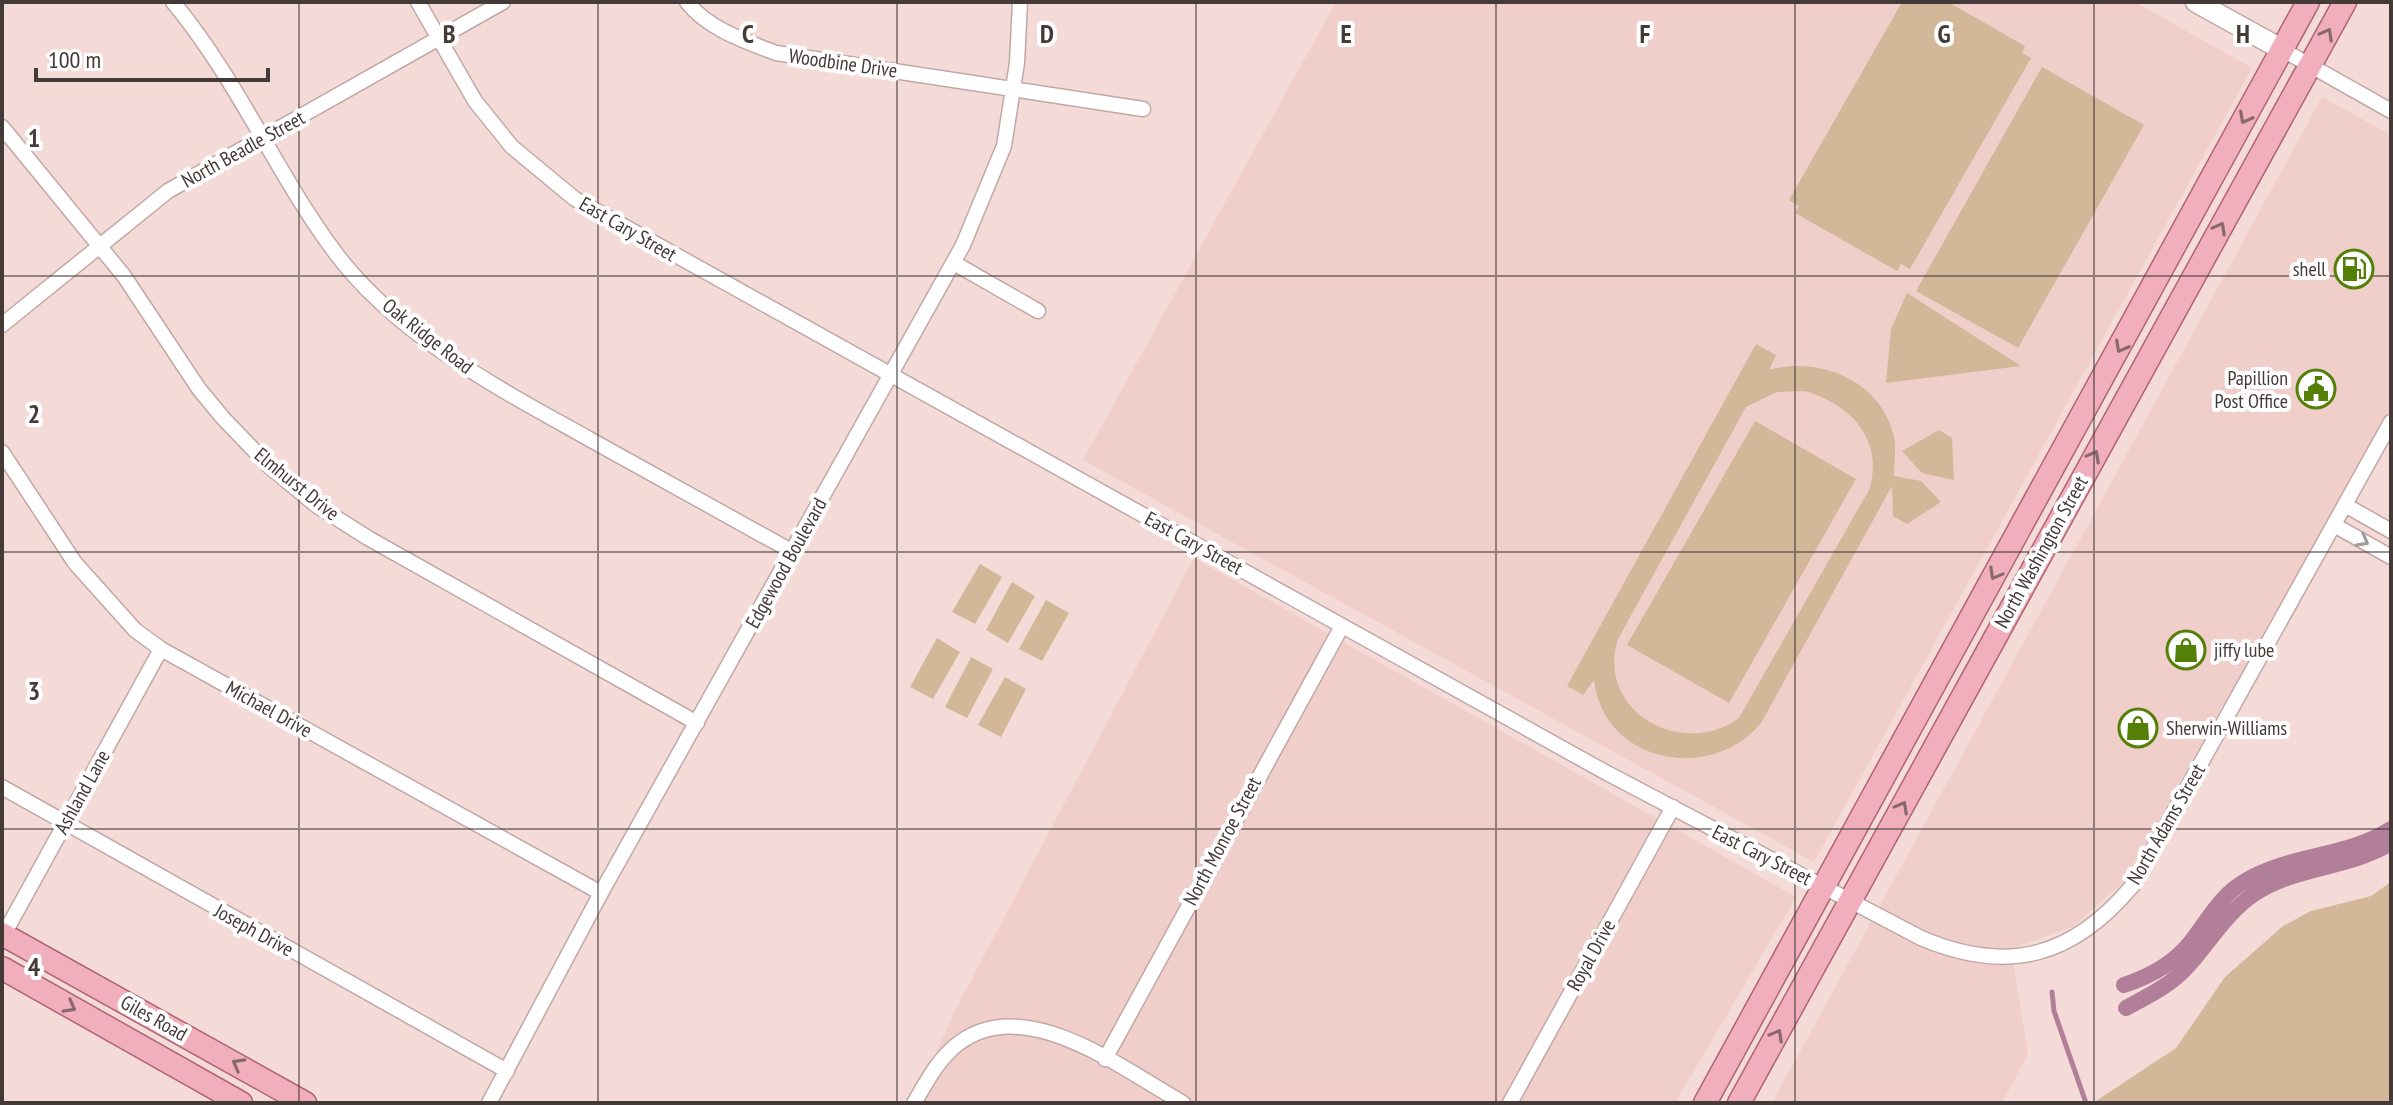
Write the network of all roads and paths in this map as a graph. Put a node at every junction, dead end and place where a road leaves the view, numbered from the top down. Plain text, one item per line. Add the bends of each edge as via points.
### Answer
1 (173, 2) edge
2 (418, 2) edge
3 (503, 2) edge
4 (687, 2) edge
5 (1020, 2) edge
6 (2196, 2) edge
7 (2308, 2) edge
8 (2345, 2) edge
9 (438, 39) junction
10 (2281, 49) junction
11 (2310, 65) junction
12 (1014, 88) junction
13 (1143, 109) dead end
14 (2391, 111) edge
15 (2, 127) edge
16 (265, 137) junction
17 (99, 246) junction
18 (954, 263) junction
19 (1038, 311) dead end
20 (2, 325) edge
21 (891, 377) junction
22 (2391, 422) edge
23 (2, 452) edge
24 (2345, 505) junction
25 (2334, 525) junction
26 (2391, 531) edge
27 (793, 552) junction
28 (2391, 557) edge
29 (1342, 626) junction
30 (161, 649) junction
31 (697, 723) junction
32 (2, 787) edge
33 (1673, 807) junction
34 (63, 824) junction
35 (1824, 886) junction
36 (601, 893) junction
37 (1850, 901) junction
38 (2, 936) edge
39 (2053, 948) joint
40 (2, 968) edge
41 (1105, 1059) junction
42 (507, 1071) junction
43 (241, 1103) edge
44 (305, 1103) edge
45 (489, 1103) edge
46 (914, 1103) edge
47 (1183, 1103) edge
48 (1510, 1103) edge
49 (1705, 1103) edge
50 (1739, 1103) edge

1 - 16 street, Oak Ridge Road
2 - 9 street, East Cary Street
3 - 9 street, North Beadle Street
4 - 12 street, Woodbine Drive via 695,13 739,39 776,53
5 - 12 street, Edgewood Boulevard
6 - 10 street
7 - 10 main road, North Washington Street
11 -> 8 main road, North Washington Street
9 - 16 street, North Beadle Street
9 - 21 street, East Cary Street via 475,101 512,147 575,199
10 - 11 street
10 -> 35 main road, North Washington Street
11 - 14 street
37 -> 11 main road, North Washington Street
12 - 13 street, Woodbine Drive
12 - 18 street, Edgewood Boulevard via 1004,146
15 - 17 street, Elmhurst Drive
16 - 17 street, North Beadle Street via 168,191
16 - 27 street, Oak Ridge Road via 335,252 435,347
17 - 20 street, North Beadle Street
17 - 31 street, Elmhurst Drive via 207,399 270,467 316,505
18 - 19 street
18 - 21 street, Edgewood Boulevard
21 - 27 street, Edgewood Boulevard
21 - 29 street, East Cary Street
22 - 24 street, North Adams Street
23 - 30 street, Michael Drive via 75,563 135,630
24 - 25 street, North Adams Street
24 - 26 street
25 -> 28 street
25 - 39 street, North Adams Street via 2133,885 2095,925
27 - 31 street, Edgewood Boulevard
29 - 33 street, East Cary Street
29 - 41 street, North Monroe Street
30 - 34 street, Ashland Lane
30 - 36 street, Michael Drive
31 - 36 street, Edgewood Boulevard
32 - 34 street, Joseph Drive
33 - 35 street, East Cary Street
33 - 48 street, Royal Drive
34 - 38 street, Ashland Lane
34 - 42 street, Joseph Drive
35 - 37 street, East Cary Street
35 - 49 main road, North Washington Street
36 - 42 street, Edgewood Boulevard
37 - 39 street, East Cary Street via 1955,951 2009,958
50 -> 37 main road, North Washington Street
44 -> 38 main road, Giles Road
40 -> 43 main road, Giles Road
41 - 46 street via 1026,1026 982,1030 952,1048
41 - 47 street
42 - 45 street, Edgewood Boulevard

